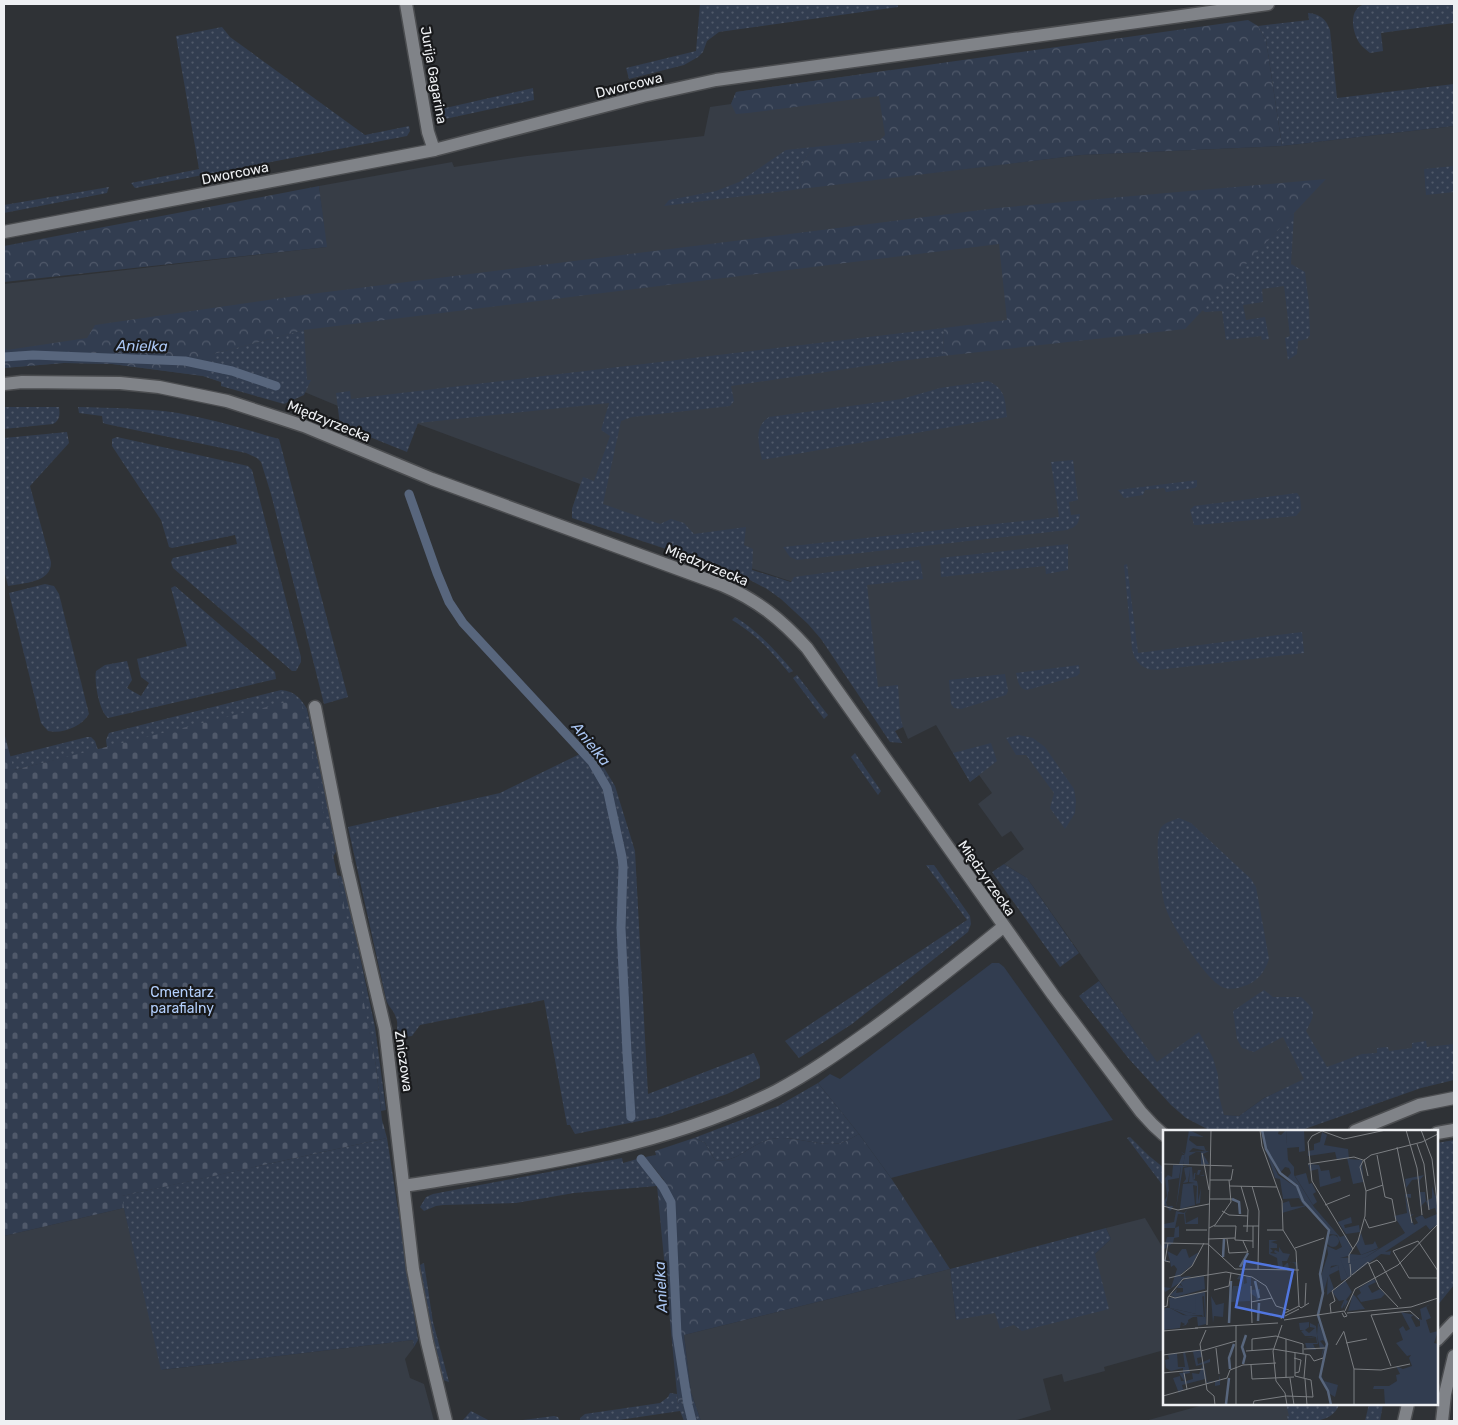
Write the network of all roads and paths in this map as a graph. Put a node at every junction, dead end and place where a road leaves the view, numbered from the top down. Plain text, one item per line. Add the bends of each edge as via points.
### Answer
1 (406, 4) edge
2 (1268, 4) edge
3 (434, 150) junction
4 (4, 232) edge
5 (4, 384) edge
6 (315, 707) dead end
7 (1004, 927) junction
8 (1454, 1098) edge
9 (1357, 1130) edge
10 (1454, 1130) edge
11 (1438, 1133) edge
12 (1163, 1134) edge
13 (404, 1186) junction
14 (1454, 1322) edge
15 (1438, 1339) edge
16 (1454, 1356) edge
17 (1408, 1405) edge
18 (446, 1421) edge
19 (1404, 1421) edge
20 (1442, 1421) edge

1 - 3 street, Jurija Gagarina via 428,132
2 - 3 street, Dworcowa via 716,80
3 - 4 street, Dworcowa
5 - 7 street, Międzyrzecka via 120,383 167,388 235,404 304,426 432,479 722,585 757,602 785,624 807,648
6 - 13 street, Zniczowa via 346,863 385,1029
7 - 12 street, Międzyrzecka via 1141,1112
7 - 13 street via 937,981 834,1056 777,1090 732,1111 652,1139 542,1163
8 - 9 street via 1419,1105
10 - 11 street
13 - 18 street, Zniczowa via 422,1317
14 - 15 street
16 - 20 street
17 - 19 street

